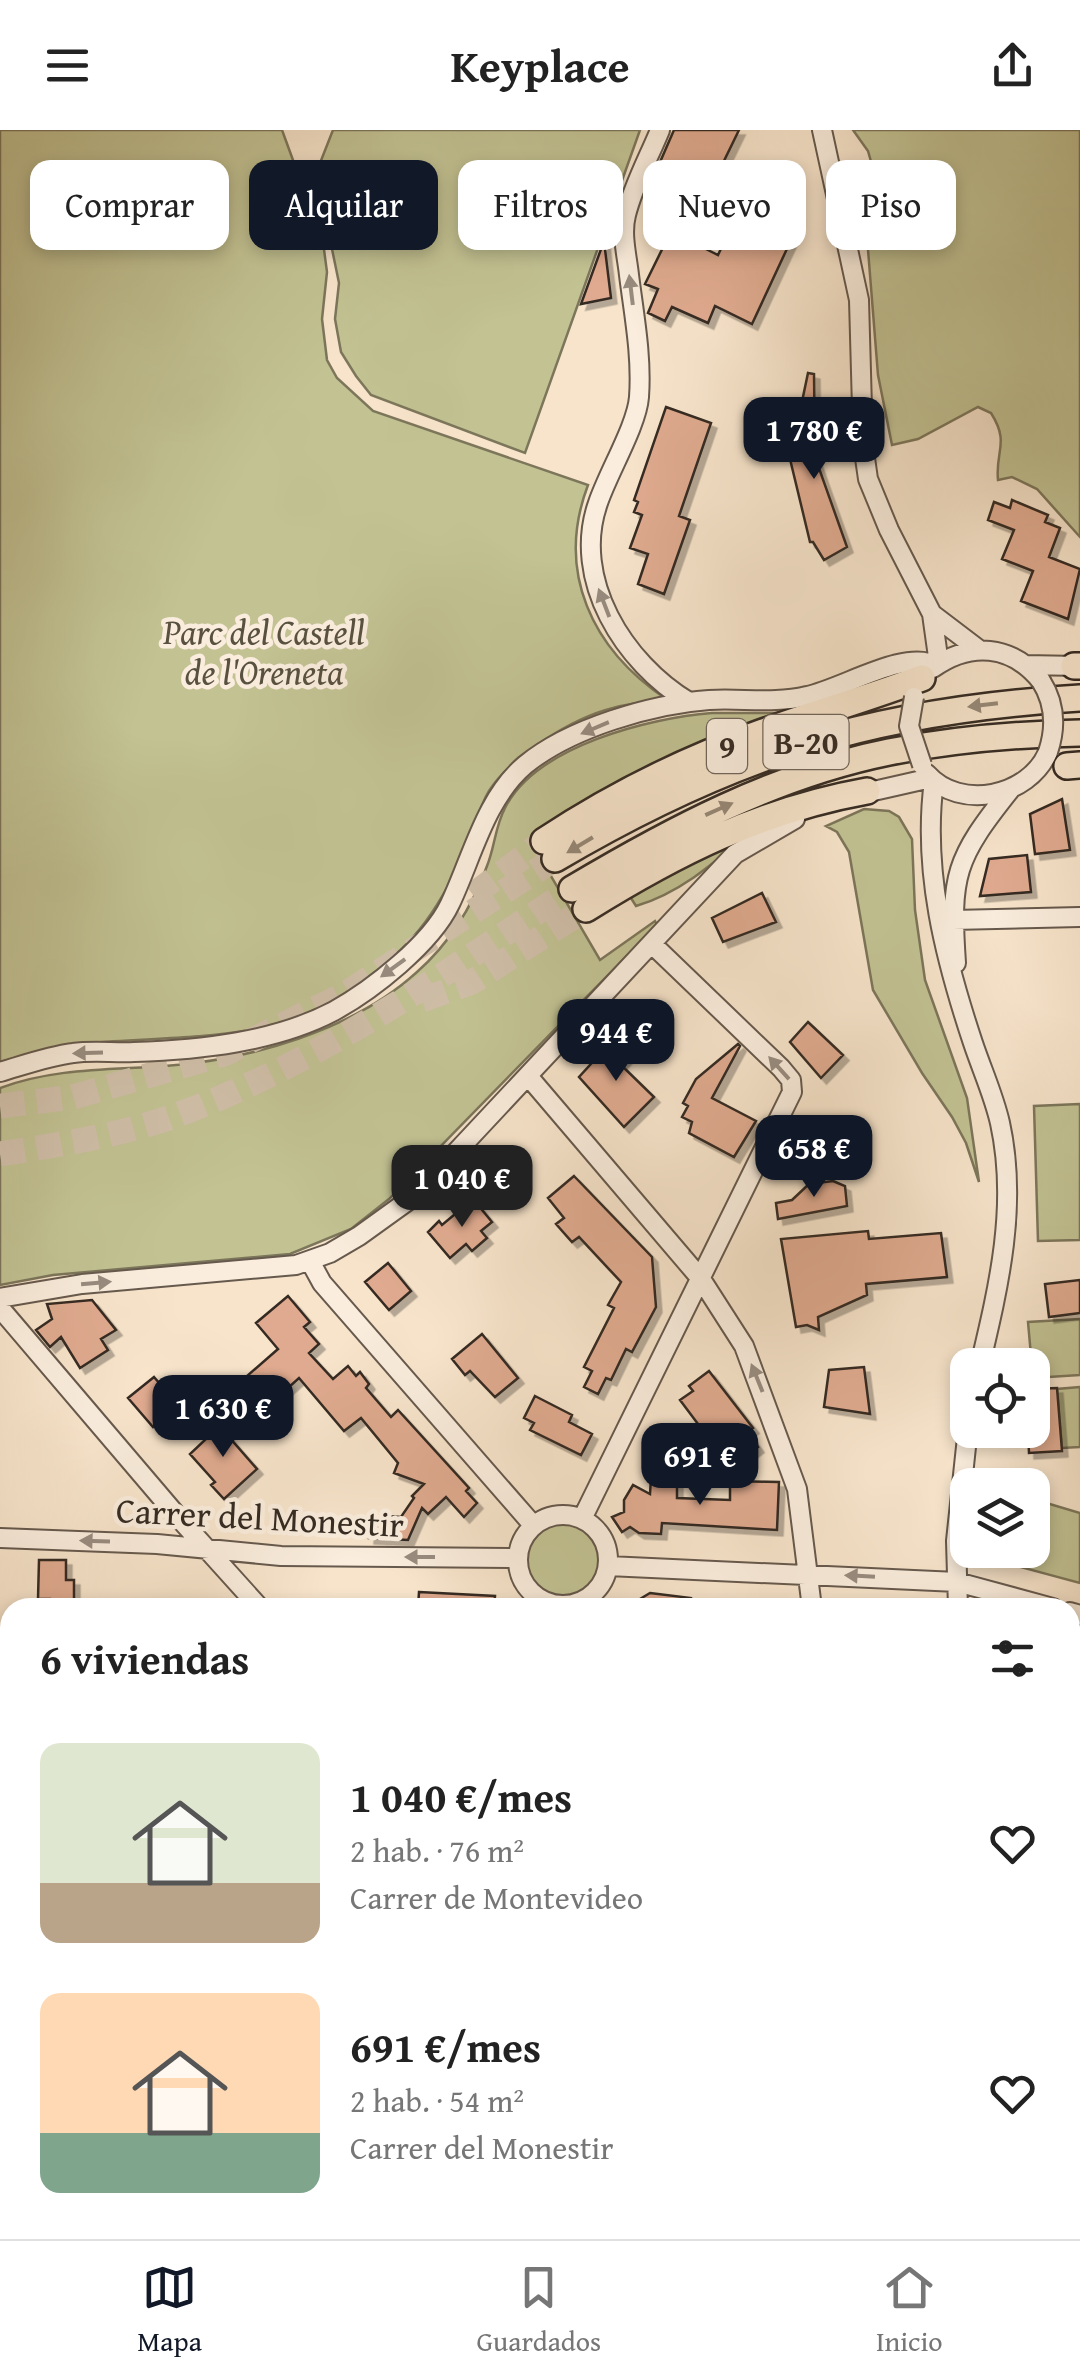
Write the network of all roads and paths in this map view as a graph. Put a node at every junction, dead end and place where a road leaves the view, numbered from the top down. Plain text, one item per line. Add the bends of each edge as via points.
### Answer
1 (660, 130) edge
2 (822, 130) edge
3 (932, 614) junction
4 (978, 649) junction
5 (1025, 665) junction
6 (1078, 666) edge
7 (928, 676) junction
8 (1080, 698) edge
9 (688, 702) junction
10 (1080, 732) edge
11 (1063, 763) edge
12 (929, 775) junction
13 (879, 789) junction
14 (1010, 790) junction
15 (932, 835) junction
16 (550, 850) joint
17 (579, 899) joint
18 (1080, 917) edge
19 (954, 920) junction
20 (652, 944) junction
21 (958, 990) junction
22 (0, 1072) edge
23 (528, 1076) junction
24 (310, 1261) junction
25 (701, 1279) junction
26 (0, 1298) edge
27 (0, 1308) edge
28 (984, 1348) edge
29 (966, 1448) edge
30 (582, 1519) junction
31 (533, 1526) junction
32 (0, 1538) edge
33 (207, 1548) junction
34 (517, 1558) junction
35 (608, 1566) junction
36 (808, 1574) junction
37 (958, 1582) junction
38 (251, 1598) edge
39 (538, 1598) edge
40 (587, 1598) edge
41 (811, 1598) edge
42 (958, 1598) edge
43 (1016, 1598) edge

9 -> 1 street via 651,674 612,624 590,535 639,402 625,216
2 - 3 street via 858,300 868,479
3 - 4 street
3 - 7 street
4 - 5 street
4 - 7 street
5 - 6 street
5 - 11 street, bridge via 1041,681
7 - 9 street via 928,661 908,660 810,696
7 - 12 street, bridge via 910,726
7 - 16 highway, 9 via 692,760 632,789
8 -> 16 highway, B-20 via 950,709 786,748
9 -> 22 street via 618,718 526,764 493,806 436,926 410,956 334,1010 220,1044 74,1053
17 -> 10 highway, B-20 via 705,816 819,772 927,747
11 - 14 street
12 - 13 street
12 - 14 street via 958,792
12 - 15 street
13 - 15 street via 907,795 923,810
13 - 17 highway, 9 via 816,800 739,826
13 - 20 street via 784,824 736,854
14 - 19 street via 966,850
15 - 21 street via 940,934
18 - 19 street
19 - 21 street
20 - 23 street
25 -> 20 street via 792,1086 782,1068
21 - 28 street via 1000,1122 1008,1189 1006,1238
23 - 24 street via 396,1212
23 - 25 street
26 -> 24 street
24 - 31 street
25 - 30 street
36 -> 25 street via 796,1489 768,1404 744,1346
27 - 33 street
29 - 37 street
30 - 31 street via 552,1516
30 - 35 street via 605,1543
31 - 34 street
33 -> 32 street, Carrer del Monestir
34 -> 33 street, Carrer del Monestir via 281,1556
33 - 38 street
34 - 39 street via 522,1580
35 - 36 street
35 - 40 street
37 -> 36 street
36 - 41 street
37 - 42 street
37 - 43 street

